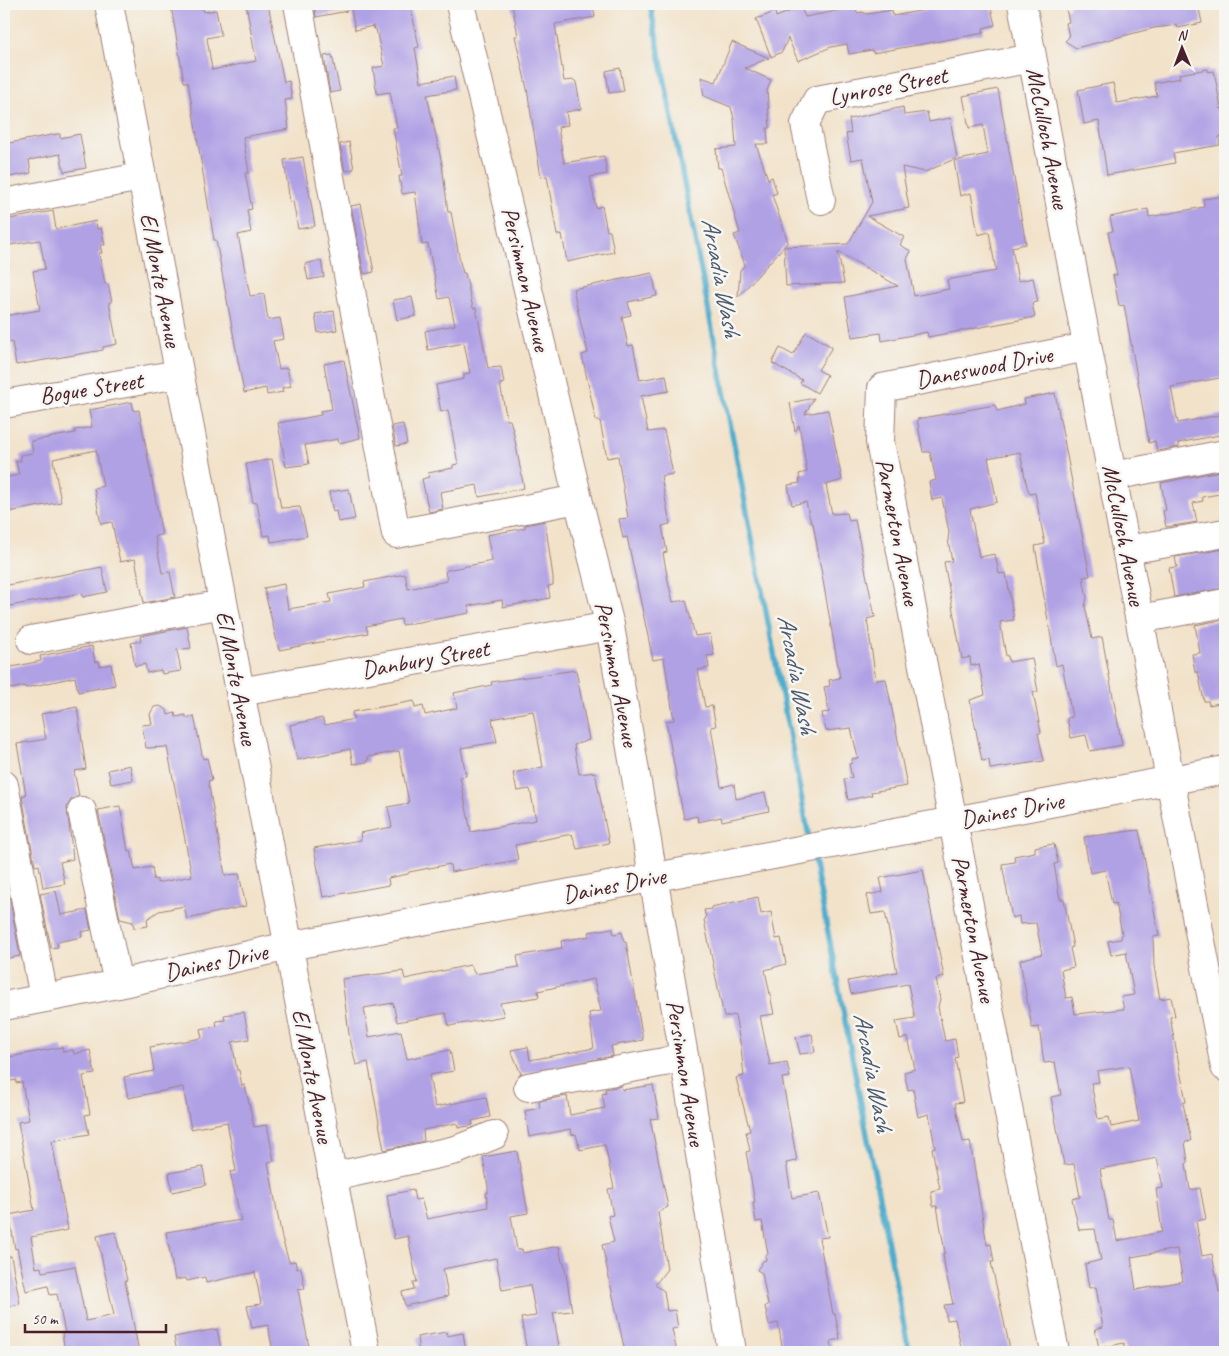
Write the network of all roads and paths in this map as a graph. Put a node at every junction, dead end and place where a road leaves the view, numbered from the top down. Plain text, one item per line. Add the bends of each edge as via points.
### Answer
1 (109, 4) edge
2 (298, 4) edge
3 (460, 4) edge
4 (1022, 4) edge
5 (1032, 58) junction
6 (141, 177) junction
7 (821, 200) dead end
8 (4, 203) edge
9 (1087, 347) junction
10 (179, 374) junction
11 (882, 388) joint
12 (4, 404) edge
13 (1225, 454) edge
14 (1113, 476) junction
15 (578, 499) junction
16 (1225, 533) edge
17 (1127, 550) junction
18 (1225, 603) edge
19 (223, 604) junction
20 (1140, 618) junction
21 (610, 626) junction
22 (31, 640) dead end
23 (240, 692) junction
24 (1225, 770) edge
25 (1170, 781) junction
26 (4, 786) edge
27 (82, 811) dead end
28 (953, 822) junction
29 (653, 878) junction
30 (289, 946) junction
31 (118, 984) junction
32 (44, 998) junction
33 (4, 1006) edge
34 (684, 1056) junction
35 (1224, 1059) edge
36 (528, 1087) dead end
37 (494, 1135) dead end
38 (332, 1177) junction
39 (366, 1352) edge
40 (732, 1352) edge
41 (1054, 1352) edge

1 - 6 street, El Monte Avenue
2 - 15 street via 396,534
3 - 15 street, Persimmon Avenue
4 - 5 street, McCulloch Avenue
5 - 7 street, Lynrose Street via 817,100 804,124
5 - 9 street, McCulloch Avenue
6 - 8 street
6 - 10 street, El Monte Avenue
9 - 11 street, Daneswood Drive
9 - 14 street, McCulloch Avenue
10 - 12 street, Bogue Street
10 - 19 street, El Monte Avenue
11 - 28 street, Parmerton Avenue via 880,442
13 - 14 street
14 - 17 street, McCulloch Avenue
15 - 21 street, Persimmon Avenue
16 - 17 street
17 - 20 street, McCulloch Avenue
18 - 20 street
19 - 22 street
19 - 23 street, El Monte Avenue
20 - 25 street, McCulloch Avenue
21 - 23 street, Danbury Street
21 - 29 street, Persimmon Avenue
23 - 30 street, El Monte Avenue
24 - 25 street, Daines Drive
25 - 28 street, Daines Drive
25 - 35 street, McCulloch Avenue
26 - 32 street
27 - 31 street
28 - 29 street, Daines Drive
28 - 41 street, Parmerton Avenue
29 - 30 street, Daines Drive
29 - 34 street, Persimmon Avenue
30 - 31 street, Daines Drive
30 - 38 street, El Monte Avenue
31 - 32 street, Daines Drive
32 - 33 street, Daines Drive
34 - 36 street
34 - 40 street, Persimmon Avenue
37 - 38 street via 456,1150
38 - 39 street, El Monte Avenue

